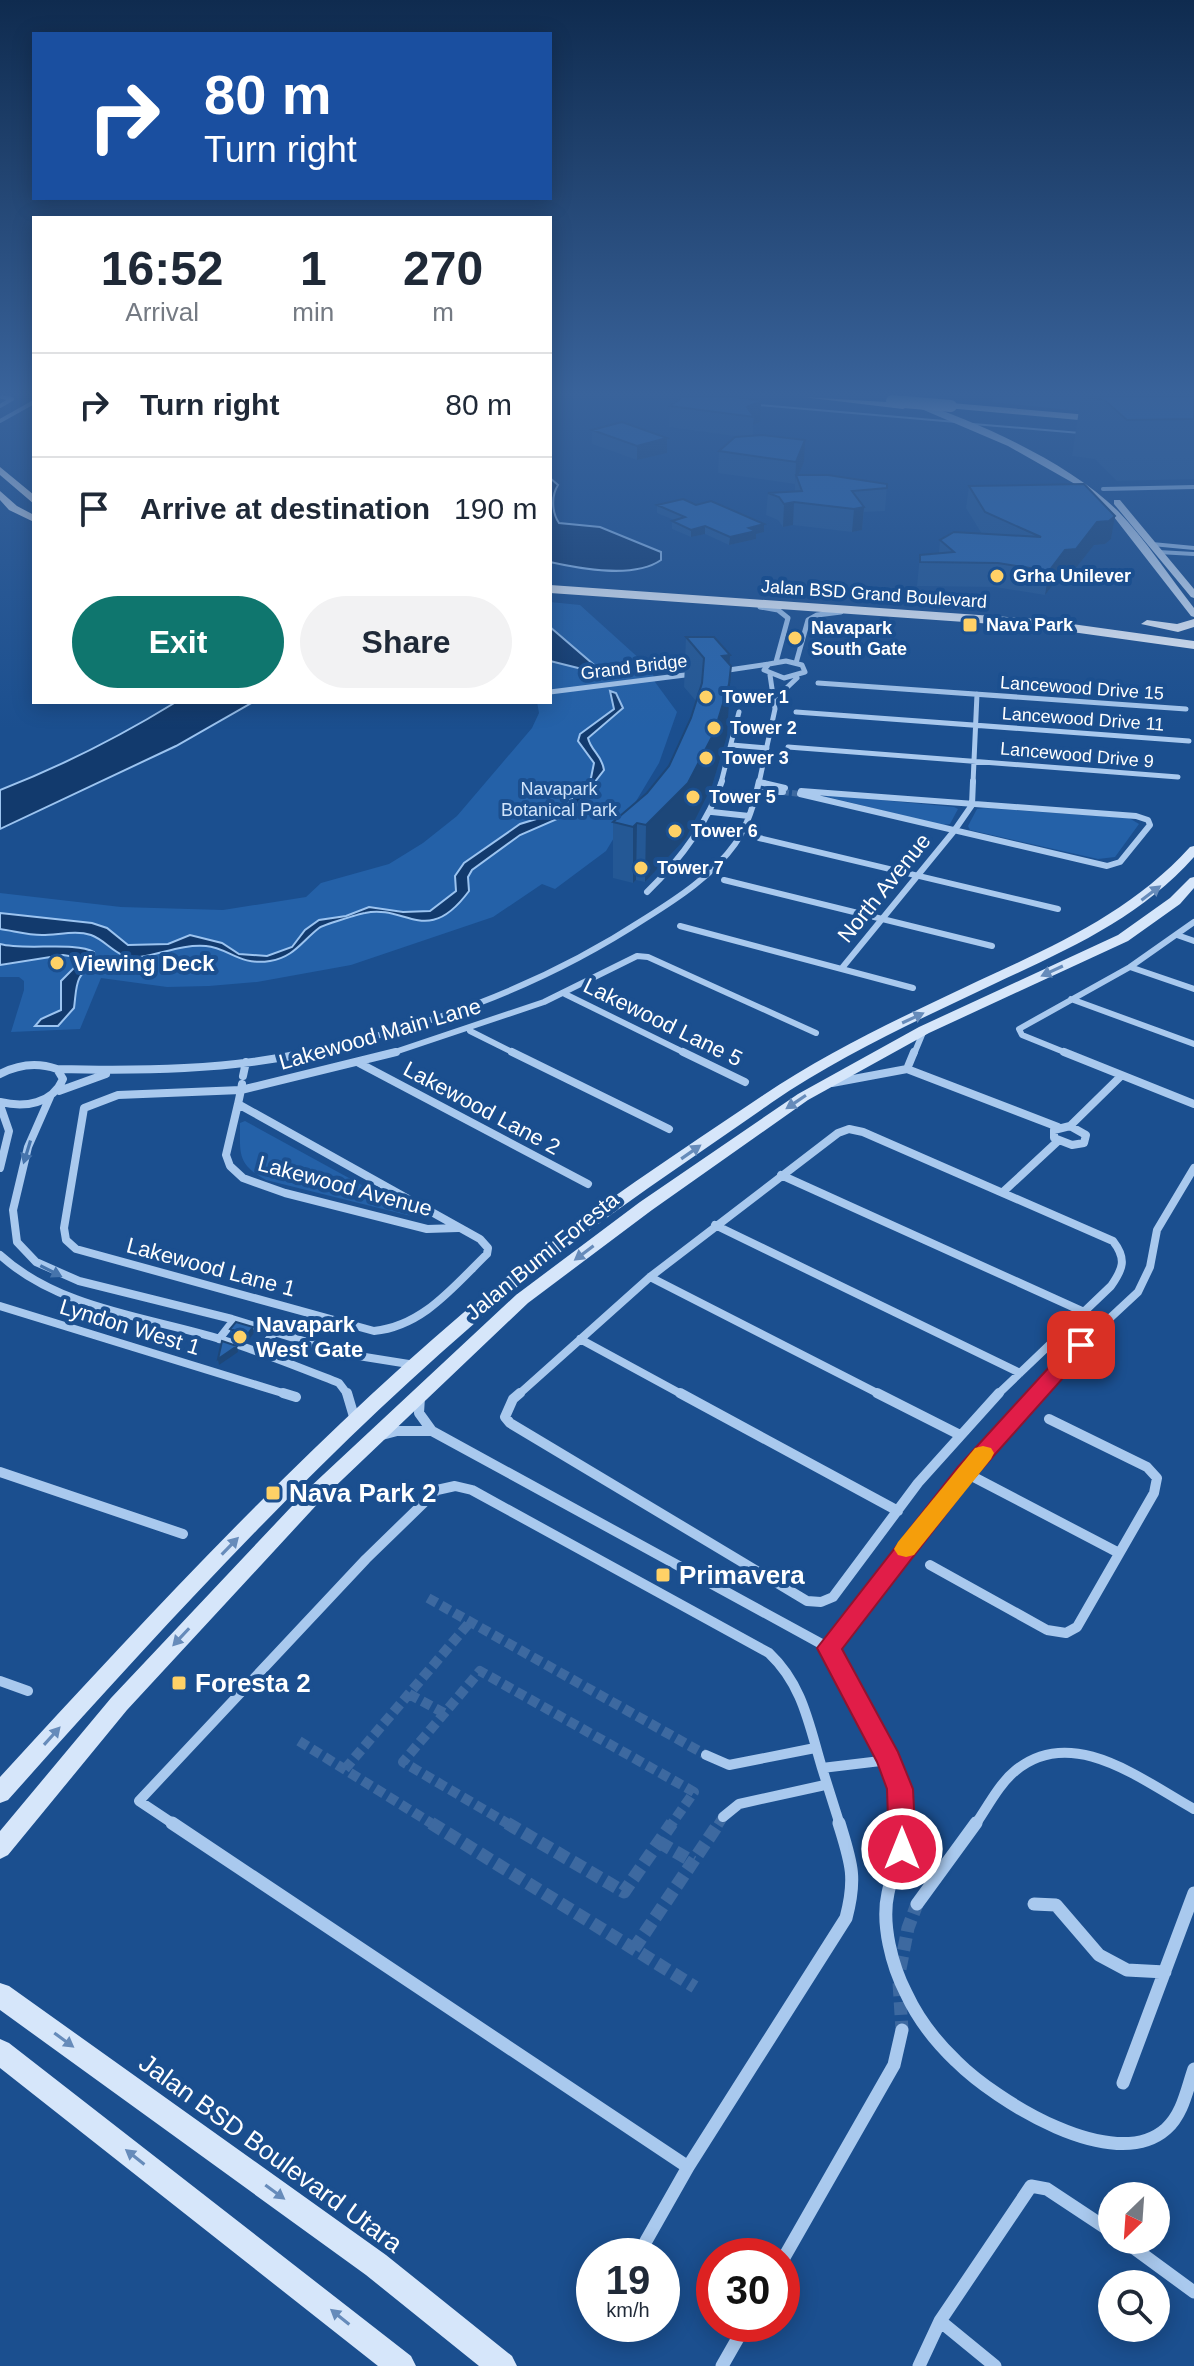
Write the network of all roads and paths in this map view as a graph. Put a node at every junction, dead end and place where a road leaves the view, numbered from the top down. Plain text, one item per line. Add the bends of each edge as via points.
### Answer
1 (12, 507) edge
2 (1107, 507) edge
3 (1122, 507) edge
4 (32, 517) edge
5 (1155, 548) junction
6 (1194, 548) edge
7 (1194, 554) edge
8 (552, 586) edge
9 (600, 590) junction
10 (1194, 595) edge
11 (715, 601) junction
12 (869, 613) junction
13 (1194, 614) edge
14 (1194, 623) edge
15 (1115, 625) junction
16 (786, 632) junction
17 (804, 633) junction
18 (1194, 635) edge
19 (783, 644) junction
20 (801, 645) junction
21 (1194, 645) edge
22 (772, 663) junction
23 (796, 663) junction
24 (732, 670) junction
25 (718, 671) edge
26 (704, 673) edge
27 (769, 674) junction
28 (802, 675) junction
29 (818, 683) dead end
30 (552, 692) edge
31 (977, 694) junction
32 (777, 697) junction
33 (1186, 709) dead end
34 (739, 712) dead end
35 (796, 712) dead end
36 (976, 726) junction
37 (1189, 741) dead end
38 (732, 745) junction
39 (788, 747) dead end
40 (767, 748) junction
41 (974, 761) junction
42 (1178, 777) dead end
43 (759, 782) junction
44 (757, 792) junction
45 (972, 805) junction
46 (712, 812) junction
47 (749, 816) junction
48 (954, 831) junction
49 (759, 838) dead end
50 (1194, 850) edge
51 (917, 876) junction
52 (724, 880) dead end
53 (1194, 881) edge
54 (647, 892) dead end
55 (1058, 909) dead end
56 (883, 918) junction
57 (1194, 922) edge
58 (680, 926) dead end
59 (1102, 928) junction
60 (1177, 935) junction
61 (1123, 938) junction
62 (1194, 941) edge
63 (992, 946) dead end
64 (1130, 967) junction
65 (842, 968) junction
66 (913, 988) dead end
67 (1194, 989) edge
68 (565, 994) junction
69 (1071, 999) junction
70 (924, 1030) junction
71 (470, 1031) junction
72 (816, 1033) dead end
73 (1194, 1044) edge
74 (246, 1062) junction
75 (359, 1063) junction
76 (19, 1066) junction
77 (0, 1067) edge
78 (57, 1069) junction
79 (907, 1069) junction
80 (111, 1073) junction
81 (0, 1074) edge
82 (1121, 1076) junction
83 (745, 1082) dead end
84 (242, 1084) junction
85 (826, 1084) junction
86 (54, 1094) junction
87 (109, 1096) joint
88 (0, 1104) edge
89 (238, 1104) junction
90 (1194, 1104) edge
91 (1070, 1126) junction
92 (1058, 1127) junction
93 (669, 1129) dead end
94 (1058, 1141) junction
95 (0, 1168) edge
96 (1194, 1168) edge
97 (781, 1175) junction
98 (588, 1184) dead end
99 (1003, 1192) junction
100 (627, 1197) junction
101 (646, 1206) junction
102 (715, 1225) junction
103 (458, 1228) junction
104 (0, 1255) edge
105 (650, 1277) junction
106 (0, 1306) edge
107 (1084, 1312) junction
108 (234, 1320) junction
109 (275, 1332) junction
110 (219, 1339) junction
111 (580, 1339) junction
112 (259, 1351) junction
113 (418, 1365) junction
114 (1020, 1373) junction
115 (420, 1393) junction
116 (296, 1397) dead end
117 (1049, 1419) dead end
118 (355, 1420) junction
119 (432, 1431) junction
120 (960, 1435) junction
121 (370, 1439) junction
122 (0, 1472) edge
123 (966, 1473) junction
124 (898, 1511) junction
125 (183, 1534) dead end
126 (1119, 1553) junction
127 (930, 1565) dead end
128 (829, 1648) junction
129 (0, 1681) edge
130 (28, 1691) dead end
131 (815, 1748) junction
132 (706, 1755) tunnel mouth
133 (889, 1760) junction
134 (822, 1768) junction
135 (825, 1785) junction
136 (0, 1793) edge
137 (1194, 1809) edge
138 (723, 1817) tunnel mouth
139 (0, 1848) edge
140 (1194, 1893) edge
141 (917, 1904) tunnel mouth
142 (1034, 1904) dead end
143 (1165, 1972) junction
144 (0, 1995) edge
145 (902, 2030) tunnel mouth
146 (0, 2052) edge
147 (1194, 2069) edge
148 (1123, 2083) dead end
149 (688, 2167) junction
150 (1098, 2223) edge
151 (648, 2238) edge
152 (795, 2238) edge
153 (1142, 2254) edge
154 (1194, 2292) edge
155 (940, 2321) junction
156 (736, 2342) edge
157 (401, 2366) edge
158 (502, 2366) edge
159 (722, 2366) edge
160 (919, 2366) edge
161 (995, 2366) edge

1 - 4 main road
2 - 13 main road
3 - 5 main road
5 - 6 street
5 - 7 street
5 - 10 main road
8 - 9 main road, Jalan BSD Grand Boulevard
9 - 11 main road, Jalan BSD Grand Boulevard
9 - 15 main road, Jalan BSD Grand Boulevard
11 - 12 main road, Jalan BSD Grand Boulevard
11 - 16 street via 778,610 788,618
12 - 17 street via 817,615 808,620
12 - 21 main road, Jalan BSD Grand Boulevard via 1050,625
14 - 15 main road via 1178,628
15 - 18 main road, Jalan BSD Grand Boulevard
16 - 17 street
16 - 19 street
17 - 20 street
19 - 20 street
19 - 22 street
20 - 23 street
22 - 23 street, Grand Bridge
22 - 24 street, Grand Bridge
22 - 27 street via 764,668
23 - 28 street via 806,669
24 - 25 street, Grand Bridge
24 - 27 street
26 - 30 street, Grand Bridge
27 - 28 street
27 - 32 street
28 - 32 street
29 - 31 street, Lancewood Drive 15
31 - 33 street, Lancewood Drive 15
31 - 36 street
32 - 40 street
34 - 38 street
35 - 36 street, Lancewood Drive 11
36 - 37 street, Lancewood Drive 11
36 - 41 street
38 - 40 street
38 - 46 street
39 - 41 street, Lancewood Drive 9
40 - 43 street
41 - 42 street, Lancewood Drive 9
41 - 45 street
43 - 44 street
43 - 44 street via 784,790
44 - 47 street
45 - 48 street, North Avenue
45 - 48 street via 800,792
45 - 48 street via 1136,816 1150,825 1120,862 1107,866
46 - 47 street
46 - 54 street via 684,856
47 - 74 street via 715,867 633,929 564,968 408,1029
48 - 51 street, North Avenue
49 - 51 street
59 -> 50 main road, Jalan Bumi Foresta via 1176,873
51 - 55 street
51 - 56 street, North Avenue
52 - 56 street
53 - 61 main road, Jalan Bumi Foresta
56 - 63 street
56 - 65 street, North Avenue
57 - 60 street
58 - 65 street
59 - 61 main road
100 -> 59 main road, Jalan Bumi Foresta via 782,1089 853,1048
60 - 62 street
60 - 64 street
61 -> 70 main road, Jalan Bumi Foresta
64 - 67 street
64 - 69 street
65 - 66 street
68 - 71 street, Lakewood Main Lane
68 - 72 street, Lakewood Main Lane via 629,958 648,957
68 - 83 street, Lakewood Lane 5
69 - 73 street
69 - 82 street via 1022,1025 1022,1035
70 - 79 street
70 - 85 main road, Jalan Bumi Foresta
71 - 75 street, Lakewood Main Lane
71 - 93 street
74 - 80 street
74 - 84 street, Lakewood Avenue
75 - 84 street, Lakewood Main Lane
75 - 98 street, Lakewood Lane 2
76 - 77 street
76 - 78 street
76 - 81 street
78 - 80 street
78 - 86 street via 63,1079
79 - 85 street
79 - 92 street
80 - 86 street
82 - 90 street
82 - 91 street
84 - 87 street, Lakewood Main Lane
84 - 89 street, Lakewood Avenue
85 -> 101 main road, Jalan Bumi Foresta
86 - 88 street via 20,1105
86 -> 108 street via 37,1120 20,1174 13,1210 17,1242 29,1257 64,1277
87 - 103 street, Lakewood Lane 1 via 84,1108 64,1228 66,1240 76,1249 391,1332 410,1324 487,1254 480,1239
88 - 95 street via 9,1131
89 - 103 street, Lakewood Avenue
89 - 103 street, Lakewood Avenue via 226,1155 243,1178 427,1229
91 - 92 street
91 - 94 street via 1087,1139 1079,1145
92 - 94 street via 1053,1134
94 - 99 street
96 - 123 street via 1157,1230 1150,1267 1138,1292 1081,1345
97 - 99 street via 849,1129
97 - 102 street
97 - 107 street
99 - 107 street via 1113,1241 1123,1253 1120,1274
100 - 101 main road
100 - 113 main road, Jalan Bumi Foresta via 502,1290
101 -> 115 main road, Jalan Bumi Foresta via 522,1299
102 - 105 street
102 - 114 street
104 - 110 street via 9,1266 56,1292
105 - 111 street
105 - 120 street
106 - 116 street, Lyndon West 1
107 - 114 street
108 - 109 street
108 - 110 street
109 - 112 street
109 - 113 street via 368,1359
110 - 112 street
111 - 124 street
111 - 124 street via 513,1399 506,1412 510,1423 807,1601 833,1597
112 - 118 street via 339,1383
113 - 118 main road, Jalan Bumi Foresta
114 - 120 street
115 - 119 street via 419,1413
115 - 121 main road, Jalan Bumi Foresta
117 - 126 street via 1147,1467 1157,1478 1154,1493
136 -> 118 main road, Jalan Bumi Foresta
119 - 121 street via 397,1431
119 - 128 street
120 - 124 street
121 -> 139 main road, Jalan Bumi Foresta via 119,1704
122 - 125 street
123 - 126 street
123 - 128 street
126 - 127 street via 1077,1627 1066,1633 1047,1630
128 - 133 street
129 - 130 street
131 - 132 street via 729,1765
131 - 134 street
131 - 149 street via 799,1689 788,1668 769,1653 530,1519 455,1486 437,1490 386,1538 139,1801
133 - 134 street
133 - 147 street via 902,1812 902,1849 885,1906 893,1967 917,2014 945,2050 1017,2109 1072,2135 1124,2146 1159,2137 1172,2126
134 - 135 street
135 - 138 street via 739,1804
135 - 149 street via 851,1862 854,1888 846,1918
137 - 141 street via 1105,1760 1077,1751 1028,1758
140 - 143 street
142 - 143 street via 1056,1905 1099,1955 1127,1970
143 - 148 street
144 -> 158 main road, Jalan BSD Boulevard Utara via 376,2265
145 - 152 street via 894,2065
157 -> 146 main road
149 - 151 street
150 - 155 street via 1047,2189 1031,2186
153 - 154 street
155 - 160 street
155 - 161 street
156 - 159 street

